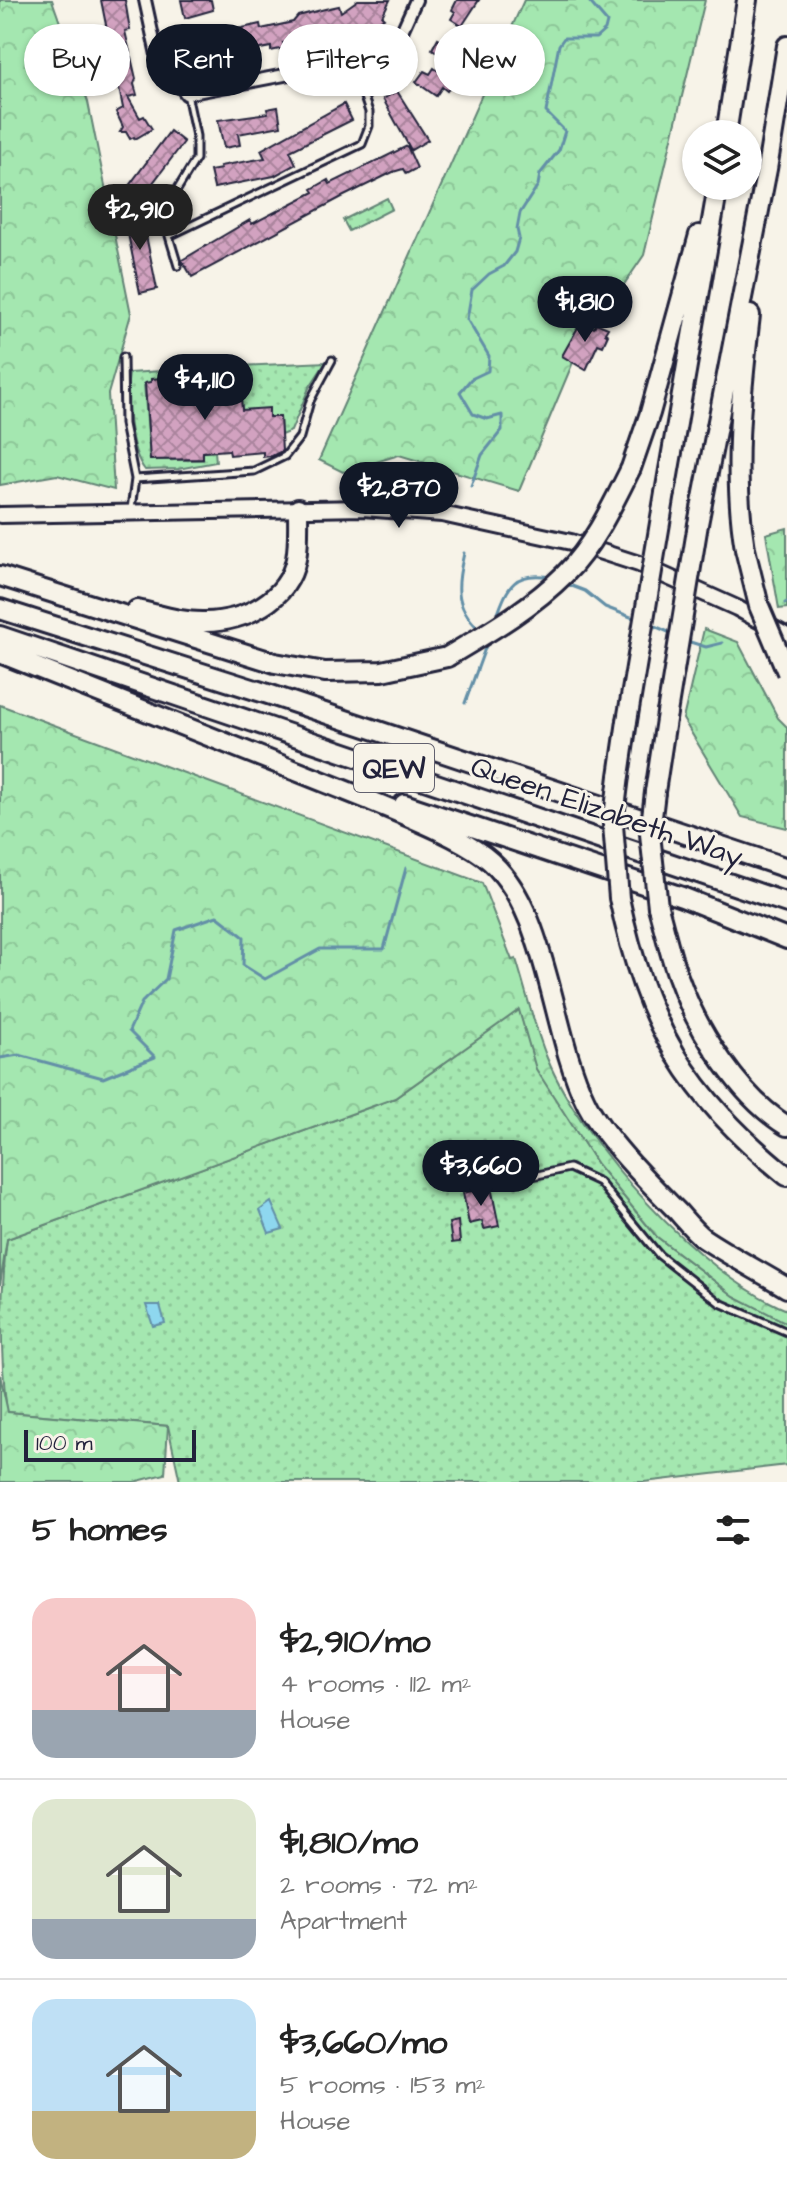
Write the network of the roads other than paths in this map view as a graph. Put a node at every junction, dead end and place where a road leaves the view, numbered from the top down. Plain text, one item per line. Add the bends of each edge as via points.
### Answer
1 (145, 0) edge
2 (416, 0) edge
3 (747, 0) edge
4 (150, 24) edge
5 (405, 24) edge
6 (787, 46) edge
7 (186, 96) edge
8 (364, 96) edge
9 (727, 120) edge
10 (767, 169) junction
11 (707, 200) edge
12 (716, 200) edge
13 (169, 236) junction
14 (178, 266) dead end
15 (123, 357) dead end
16 (332, 360) dead end
17 (135, 479) junction
18 (298, 509) junction
19 (131, 514) junction
20 (0, 515) edge
21 (5, 578) edge
22 (0, 609) edge
23 (0, 636) edge
24 (787, 636) edge
25 (0, 653) edge
26 (787, 672) edge
27 (286, 769) junction
28 (787, 868) edge
29 (787, 903) edge
30 (787, 939) edge
31 (787, 1126) edge
32 (787, 1176) edge
33 (474, 1178) dead end
34 (787, 1288) edge
35 (787, 1332) edge

1 - 4 street
2 - 5 street
3 - 9 highway
6 - 10 highway
7 - 13 lane via 196,159 166,208
8 - 13 lane via 369,126 362,144
10 - 26 highway, bridge via 737,470 745,549 759,606
10 - 31 highway, bridge via 698,524 650,834 658,907 699,1024 727,1067
11 - 21 highway, bridge via 650,413 607,516 567,572 522,611 447,657 382,671 325,672 275,663
12 - 32 highway, bridge via 613,825 628,942 660,1030 717,1114
13 - 14 lane
15 - 17 lane via 124,424
16 - 17 lane via 310,401 300,437 285,456 254,471
17 - 19 lane
18 - 19 main road
18 - 21 highway via 295,562 287,583 271,601 226,620 173,617
18 - 24 main road via 442,514 571,542 690,584
19 - 20 main road
22 - 28 highway, Queen Elizabeth Way / QEW
23 - 29 highway, Queen Elizabeth Way / QEW
25 - 27 highway
27 - 30 highway via 668,892
27 - 34 highway via 420,822 484,856 514,887 585,1102 647,1180 701,1236
33 - 35 lane via 524,1178 569,1168 599,1182 659,1255 720,1303

